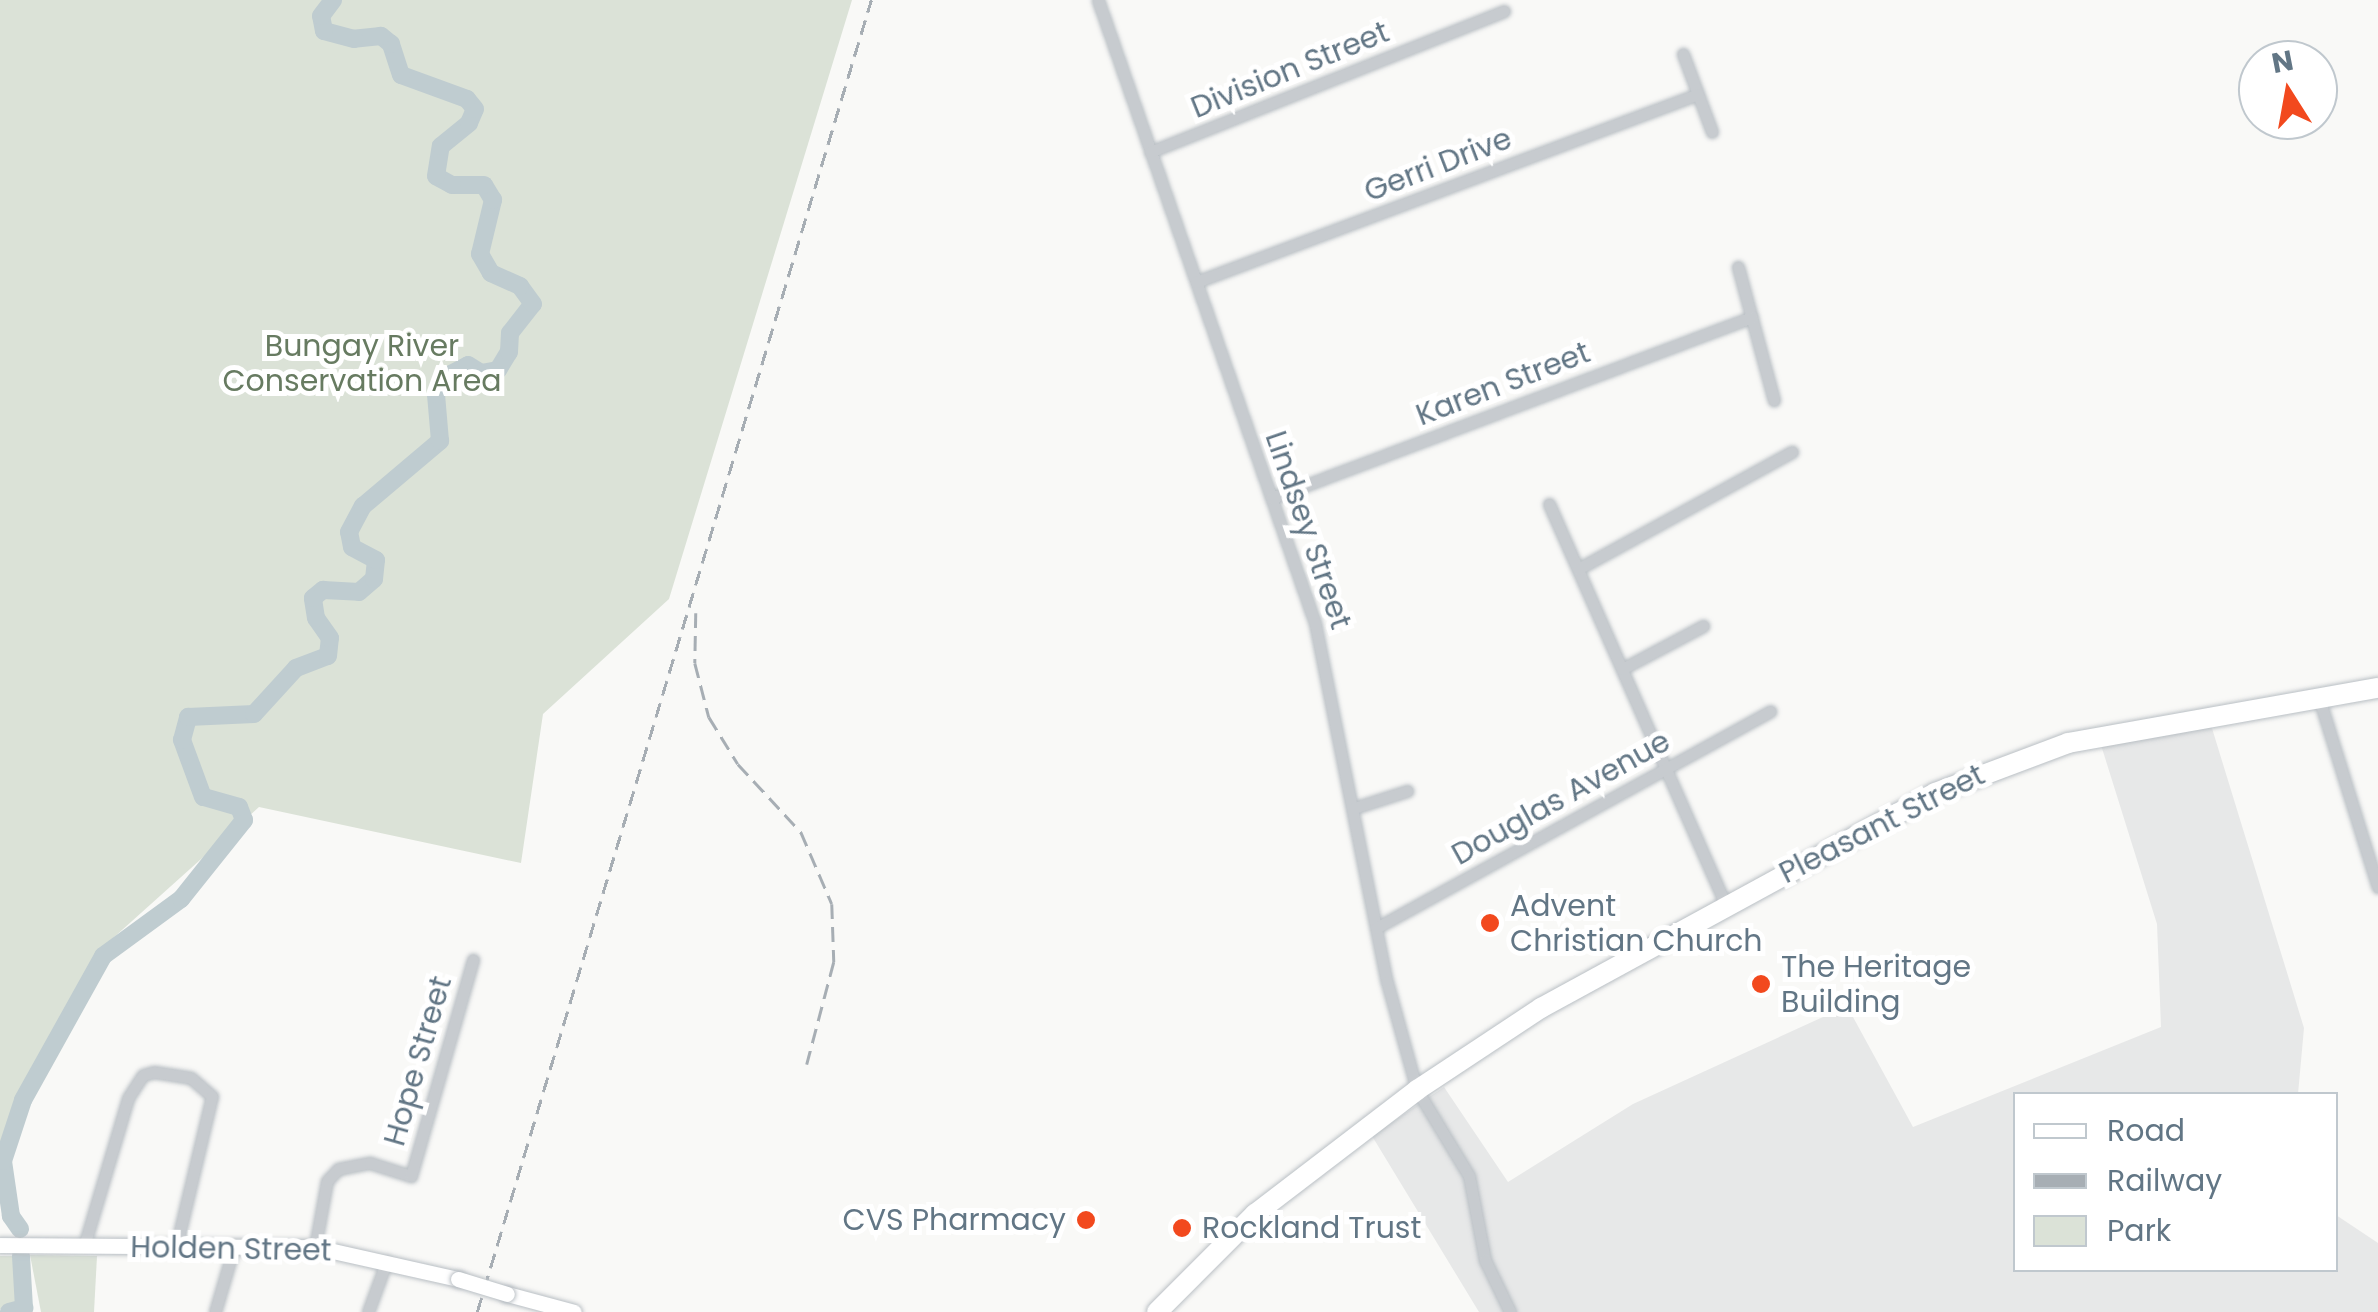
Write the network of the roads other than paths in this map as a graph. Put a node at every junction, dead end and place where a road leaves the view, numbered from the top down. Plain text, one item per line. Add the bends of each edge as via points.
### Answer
1 (1098, 0) edge
2 (1504, 12) dead end
3 (1683, 54) dead end
4 (1698, 94) junction
5 (1712, 132) dead end
6 (1150, 152) junction
7 (1738, 268) dead end
8 (1196, 282) junction
9 (1752, 317) junction
10 (1774, 400) dead end
11 (1792, 452) dead end
12 (1272, 498) junction
13 (1549, 504) dead end
14 (1578, 569) junction
15 (1704, 626) dead end
16 (1622, 669) junction
17 (2378, 688) edge
18 (2318, 698) junction
19 (1770, 711) dead end
20 (1666, 768) junction
21 (1408, 791) dead end
22 (1354, 808) junction
23 (2378, 886) edge
24 (1726, 906) junction
25 (1376, 928) junction
26 (473, 960) dead end
27 (1417, 1090) junction
28 (0, 1245) edge
29 (84, 1246) junction
30 (176, 1246) junction
31 (234, 1247) junction
32 (316, 1247) junction
33 (387, 1260) junction
34 (215, 1312) edge
35 (368, 1312) edge
36 (574, 1312) edge
37 (1157, 1312) edge
38 (1510, 1312) edge

1 - 6 street, Lindsey Street
2 - 6 street, Division Street
3 - 4 street
4 - 5 street
4 - 8 street, Gerri Drive
6 - 8 street, Lindsey Street
7 - 9 street
8 - 12 street, Lindsey Street
9 - 10 street
9 - 12 street, Karen Street
11 - 14 street
12 - 22 street, Lindsey Street via 1315,623
13 - 14 street
14 - 16 street
15 - 16 street
16 - 20 street
17 - 18 highway, Pleasant Street
18 - 23 street
18 - 24 highway, Pleasant Street via 2029,754 1935,793
19 - 20 street, Douglas Avenue
20 - 24 street
20 - 25 street, Douglas Avenue
21 - 22 street
22 - 25 street, Lindsey Street
24 - 27 highway, Pleasant Street via 1541,1008
25 - 27 street, Lindsey Street
26 - 32 street, Hope Street via 411,1176 370,1163 338,1169 327,1181
27 - 37 highway, Pleasant Street via 1255,1214
27 - 38 street, Lindsey Street via 1469,1176 1485,1260
28 - 29 main road, Holden Street
29 - 30 main road, Holden Street
29 - 30 street via 128,1098 143,1075 154,1072 191,1078 212,1096
30 - 31 main road, Holden Street
31 - 32 main road, Holden Street
31 - 34 street
32 - 33 main road, Holden Street
33 - 35 street
33 - 36 main road, Holden Street, bridge

